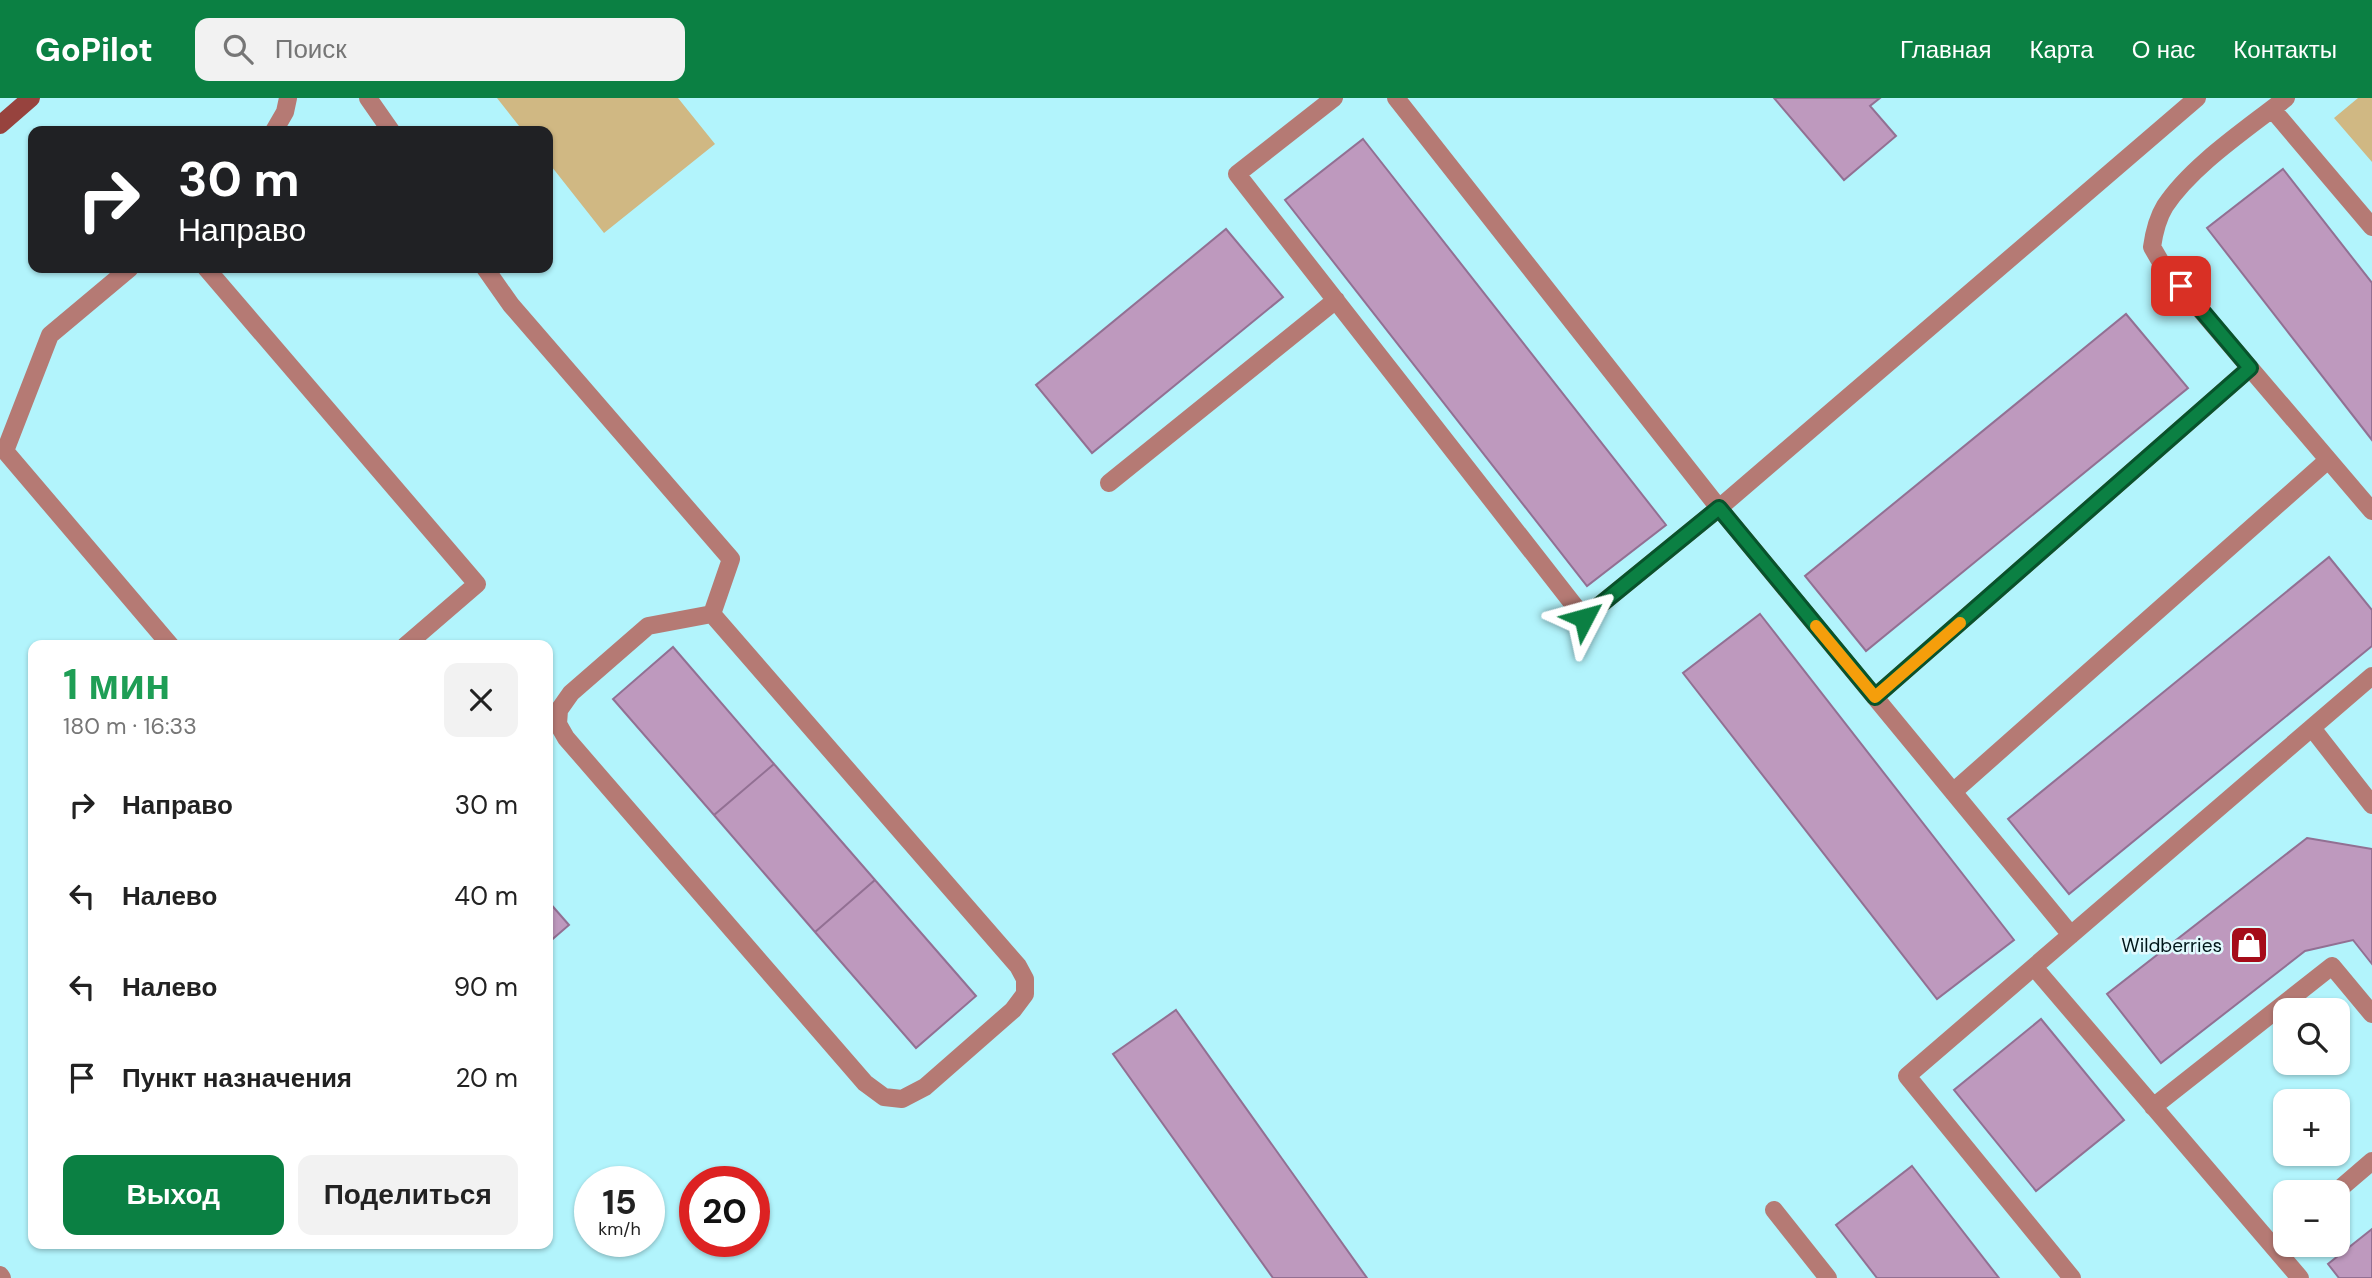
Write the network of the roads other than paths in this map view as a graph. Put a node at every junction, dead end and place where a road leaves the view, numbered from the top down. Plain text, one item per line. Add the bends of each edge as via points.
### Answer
1 (31, 98) edge
2 (288, 98) edge
3 (369, 98) edge
4 (1334, 98) edge
5 (1396, 98) edge
6 (2197, 98) edge
7 (2279, 104) edge
8 (0, 125) edge
9 (277, 126) edge
10 (388, 126) edge
11 (2372, 227) edge
12 (124, 273) edge
13 (210, 273) edge
14 (489, 273) edge
15 (1336, 300) junction
16 (2250, 368) junction
17 (2328, 460) junction
18 (1109, 483) dead end
19 (1719, 508) junction
20 (2372, 511) edge
21 (712, 614) junction
22 (166, 640) edge
23 (412, 640) edge
24 (2372, 676) edge
25 (1875, 697) junction
26 (2312, 728) junction
27 (1953, 792) junction
28 (2372, 805) edge
29 (2071, 935) junction
30 (2034, 967) junction
31 (2372, 1014) edge
32 (2153, 1107) junction
33 (2372, 1161) edge
34 (2350, 1180) edge
35 (1774, 1210) dead end
36 (2273, 1234) edge
37 (2288, 1257) edge
38 (1828, 1278) edge
39 (2072, 1278) edge
40 (2300, 1278) edge

1 - 8 main road
2 - 9 lane
3 - 10 lane
4 - 15 lane via 1237,174
5 - 19 lane
6 - 19 lane
7 - 11 lane
7 - 16 lane via 2185,179 2163,208 2152,247
12 - 22 lane via 50,335 5,451
13 - 23 lane via 477,584
14 - 21 lane via 511,305 731,559
15 - 18 lane
15 - 19 lane via 1584,618
16 - 17 lane
16 - 25 lane
17 - 20 lane
17 - 27 lane
19 - 25 lane
21 - 21 lane via 1018,965 1025,979 1025,994 1013,1010 925,1087 902,1099 884,1097 865,1083 558,724 559,710 571,693 649,626
24 - 26 lane
25 - 27 lane
26 - 28 lane
26 - 29 lane
27 - 29 lane
29 - 30 lane
30 - 32 lane
30 - 39 lane via 1907,1076
31 - 32 lane via 2332,966
32 - 36 lane
33 - 34 lane
35 - 38 lane
37 - 40 lane

